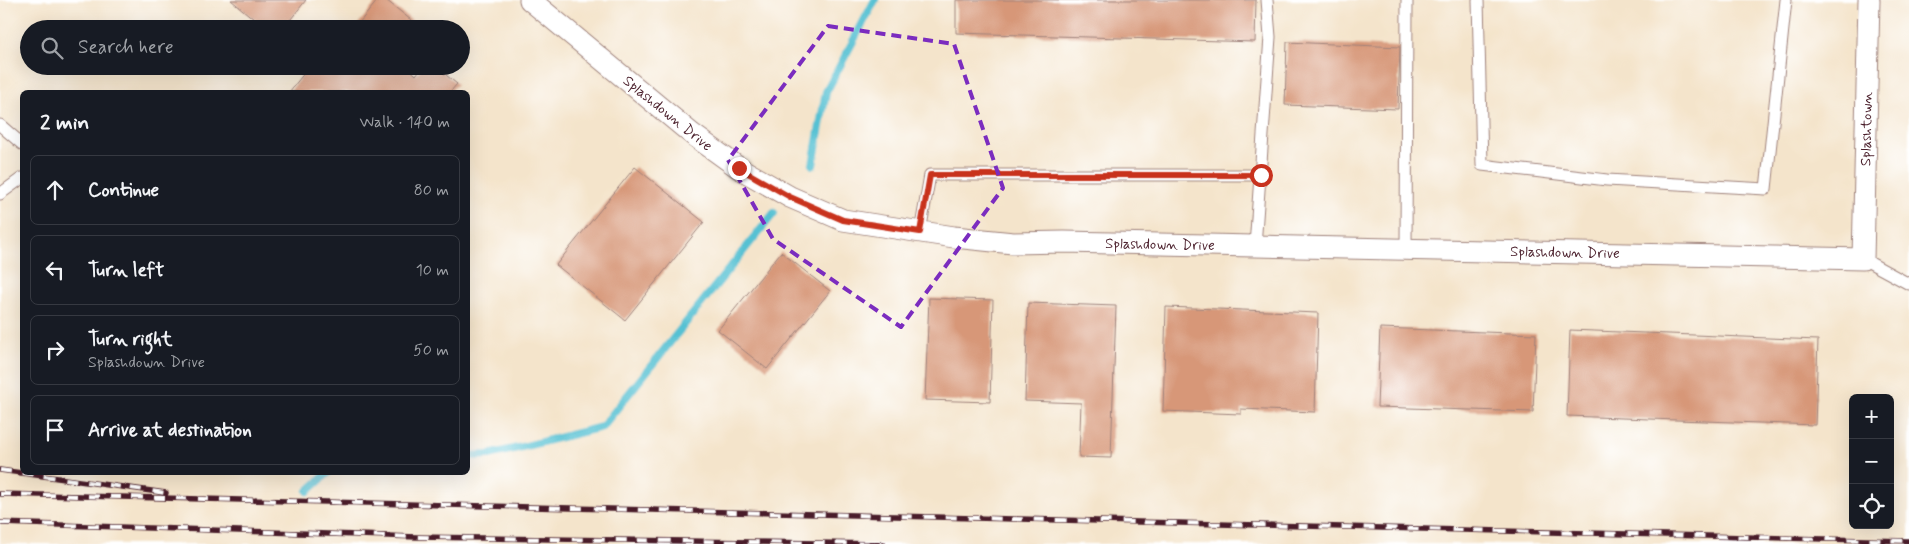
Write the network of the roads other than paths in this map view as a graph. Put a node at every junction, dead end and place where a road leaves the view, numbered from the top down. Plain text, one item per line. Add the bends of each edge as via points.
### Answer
1 (530, 0) edge
2 (1267, 0) edge
3 (1407, 0) edge
4 (1478, 0) edge
5 (1786, 0) edge
6 (1869, 0) edge
7 (0, 125) edge
8 (20, 142) edge
9 (1261, 175) junction
10 (20, 179) edge
11 (0, 194) edge
12 (920, 232) junction
13 (1255, 246) junction
14 (1406, 249) junction
15 (1863, 259) junction
16 (1909, 284) edge

1 - 12 street, Splashdown Drive via 692,134 739,168 790,197 843,220
2 - 9 lane via 1270,37
3 - 14 lane
4 - 5 lane via 1482,165 1607,180 1766,189
6 - 15 street, Splashtown
7 - 8 lane
9 - 12 lane via 930,175
9 - 13 lane
10 - 11 lane
12 - 13 street, Splashdown Drive via 1013,243
13 - 14 street, Splashdown Drive
14 - 15 street, Splashdown Drive
15 - 16 lane

